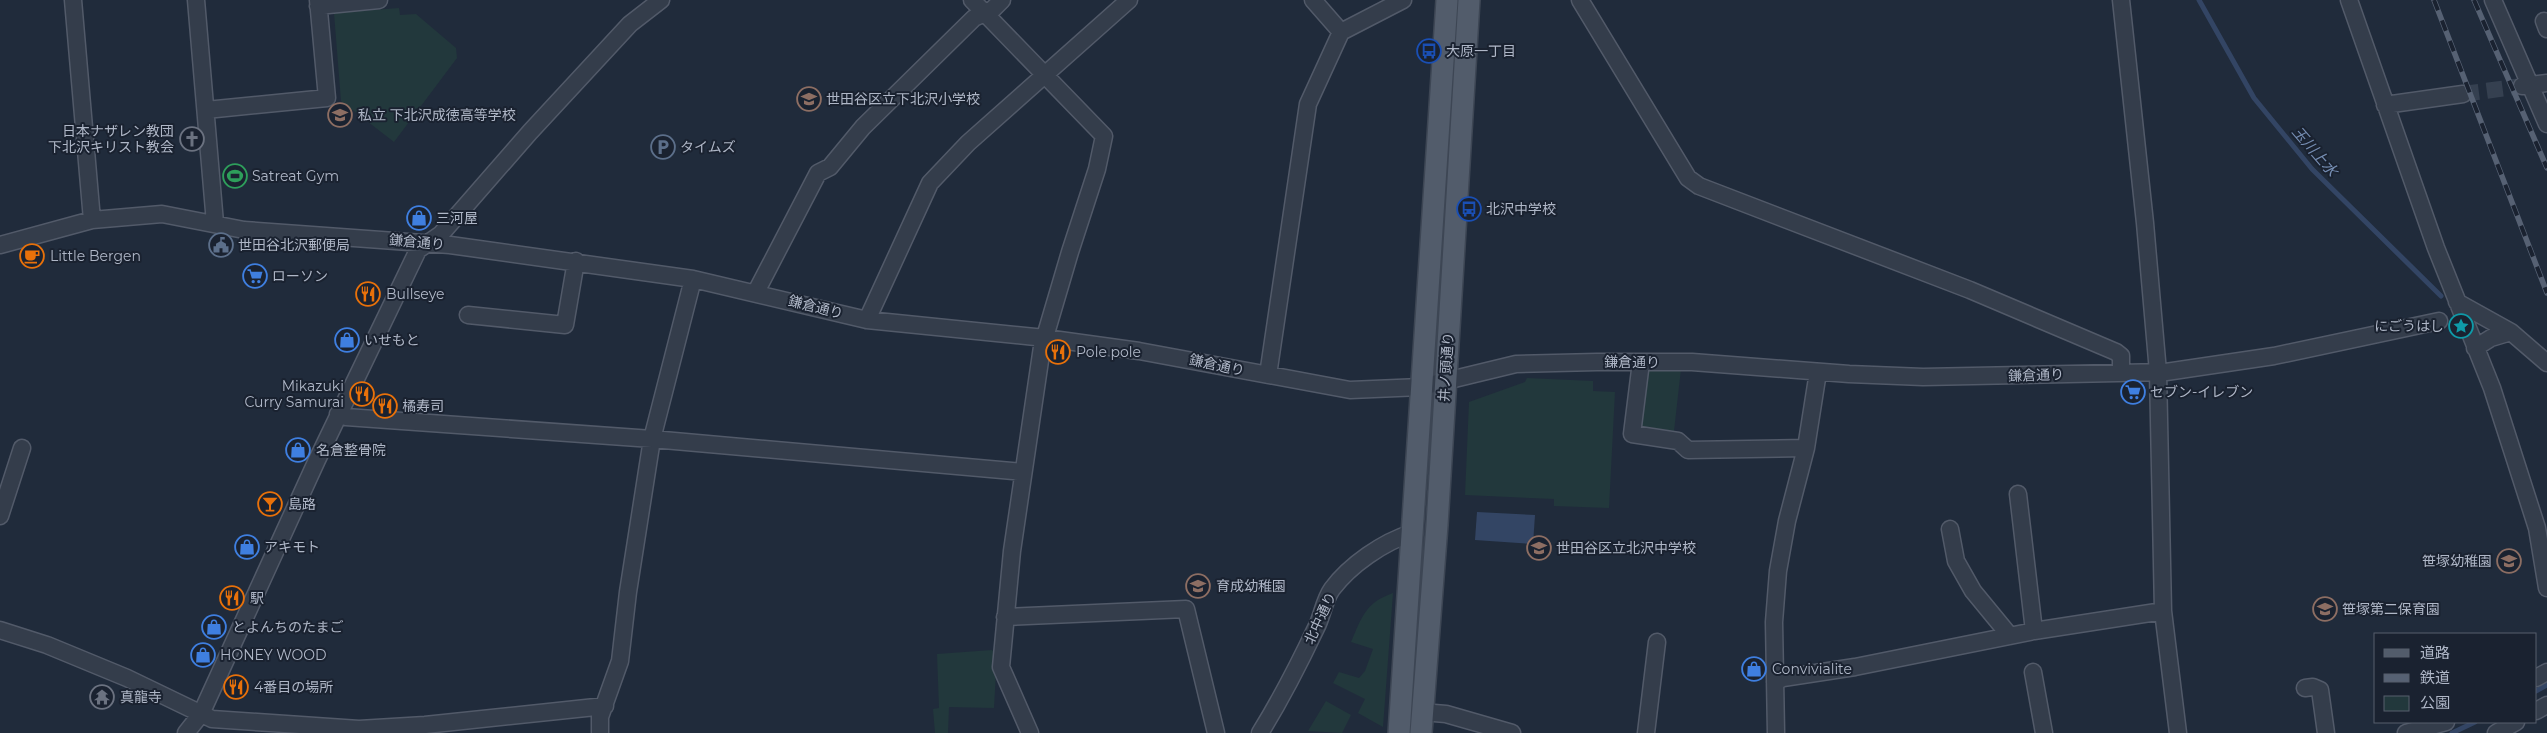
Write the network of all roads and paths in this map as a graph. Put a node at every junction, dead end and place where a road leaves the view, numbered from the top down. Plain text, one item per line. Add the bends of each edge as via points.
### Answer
1 (73, 0) edge
2 (196, 0) edge
3 (379, 0) edge
4 (661, 0) edge
5 (972, 0) edge
6 (1002, 0) edge
7 (1129, 0) edge
8 (1313, 0) edge
9 (1403, 0) edge
10 (1447, 0) edge
11 (1469, 0) edge
12 (1580, 0) edge
13 (2120, 0) edge
14 (2349, 0) edge
15 (2493, 0) edge
16 (318, 3) edge
17 (984, 13) junction
18 (1341, 32) junction
19 (1046, 75) junction
20 (2547, 82) edge
21 (2526, 86) junction
22 (2463, 94) tunnel mouth
23 (2385, 105) junction
24 (206, 110) junction
25 (2547, 124) edge
26 (92, 220) junction
27 (214, 223) junction
28 (426, 242) junction
29 (0, 246) edge
30 (576, 261) junction
31 (693, 279) junction
32 (756, 292) junction
33 (2457, 302) junction
34 (468, 315) dead end
35 (866, 320) junction
36 (2439, 321) dead end
37 (2511, 332) junction
38 (1045, 338) junction
39 (2475, 348) junction
40 (1641, 362) junction
41 (2547, 363) edge
42 (1818, 372) junction
43 (2121, 372) junction
44 (2158, 372) junction
45 (1268, 375) junction
46 (1445, 381) junction
47 (1422, 387) junction
48 (338, 414) junction
49 (652, 439) junction
50 (22, 448) dead end
51 (1806, 448) junction
52 (1024, 472) junction
53 (2018, 494) dead end
54 (0, 516) edge
55 (2542, 526) edge
56 (1950, 529) dead end
57 (1412, 533) junction
58 (2547, 588) edge
59 (2163, 611) junction
60 (1005, 616) junction
61 (0, 630) edge
62 (2034, 631) junction
63 (2010, 636) junction
64 (1657, 642) dead end
65 (2033, 672) dead end
66 (1775, 682) junction
67 (2305, 688) dead end
68 (605, 706) junction
69 (1422, 712) junction
70 (201, 714) junction
71 (2442, 723) edge
72 (2514, 723) edge
73 (359, 731) edge
74 (186, 733) edge
75 (600, 733) edge
76 (1030, 733) edge
77 (1216, 733) edge
78 (1260, 733) edge
79 (1399, 733) edge
80 (1421, 733) edge
81 (1512, 733) edge
82 (1646, 733) edge
83 (1776, 733) edge
84 (2044, 733) edge
85 (2178, 733) edge
86 (2326, 733) edge
87 (2406, 733) edge
88 (2496, 733) edge

1 - 26 street
2 - 24 street
3 - 16 street
4 - 28 street via 630,24 441,234
5 - 17 street
6 - 17 street
7 - 19 street
8 - 18 street
9 - 18 street
10 - 47 main road, 井ノ頭通り
11 - 46 main road, 井ノ頭通り
12 - 43 street via 1688,178 1699,186 1953,283 2116,352 2121,356
13 - 44 street via 2144,210
14 - 23 street
15 - 21 street
16 - 24 street via 327,98
17 - 19 street
17 - 32 street via 974,18 863,127 830,167 818,174
18 - 45 street via 1308,104
19 - 35 street via 968,143 930,183
19 - 38 street via 1104,136 1097,169
20 - 21 street
21 - 25 street
22 - 23 street
23 - 33 street
24 - 27 street
26 - 27 street, 鎌倉通り via 162,214
26 - 29 street, 鎌倉通り
27 - 28 street, 鎌倉通り via 244,230
28 - 30 street, 鎌倉通り
28 - 48 street via 418,250
30 - 31 street, 鎌倉通り
30 - 34 street via 565,325
31 - 32 street, 鎌倉通り
31 - 49 street
32 - 35 street, 鎌倉通り
33 - 37 street
33 - 39 street
35 - 38 street, 鎌倉通り
36 - 44 street, 鎌倉通り via 2274,356
37 - 39 street via 2491,338
37 - 41 street
38 - 45 street, 鎌倉通り via 1175,356
38 - 52 street
39 - 55 street
40 - 42 street, 鎌倉通り via 1692,362
40 - 46 street, 鎌倉通り via 1516,364
40 - 51 street via 1632,434 1678,441 1688,450
42 - 43 street, 鎌倉通り via 1923,377
42 - 51 street
43 - 44 street, 鎌倉通り
44 - 59 street
45 - 47 street, 鎌倉通り via 1350,390
46 - 47 street, 鎌倉通り
46 - 69 main road, 井ノ頭通り
47 - 57 main road, 井ノ頭通り
48 - 49 street via 346,418
48 - 70 street
49 - 52 street
49 - 68 street via 620,661
50 - 54 street
51 - 66 street via 1778,571 1774,622
52 - 60 street
53 - 62 street
55 - 58 street
56 - 63 street via 1956,561 1973,591
57 - 78 street, 北中通り via 1397,538 1356,566 1331,590 1318,625 1282,698
57 - 79 main road, 井ノ頭通り
59 - 62 street
59 - 85 street
60 - 76 street via 1001,667
60 - 77 street via 1186,609
61 - 70 street via 47,645 127,678
62 - 63 street
63 - 66 street
64 - 82 street
65 - 84 street
66 - 83 street
67 - 86 street via 2320,690
68 - 73 street
68 - 75 street via 600,717
69 - 80 main road, 井ノ頭通り
69 - 81 street via 1446,714
70 - 73 street via 212,719
70 - 74 street
71 - 87 street
72 - 88 street

